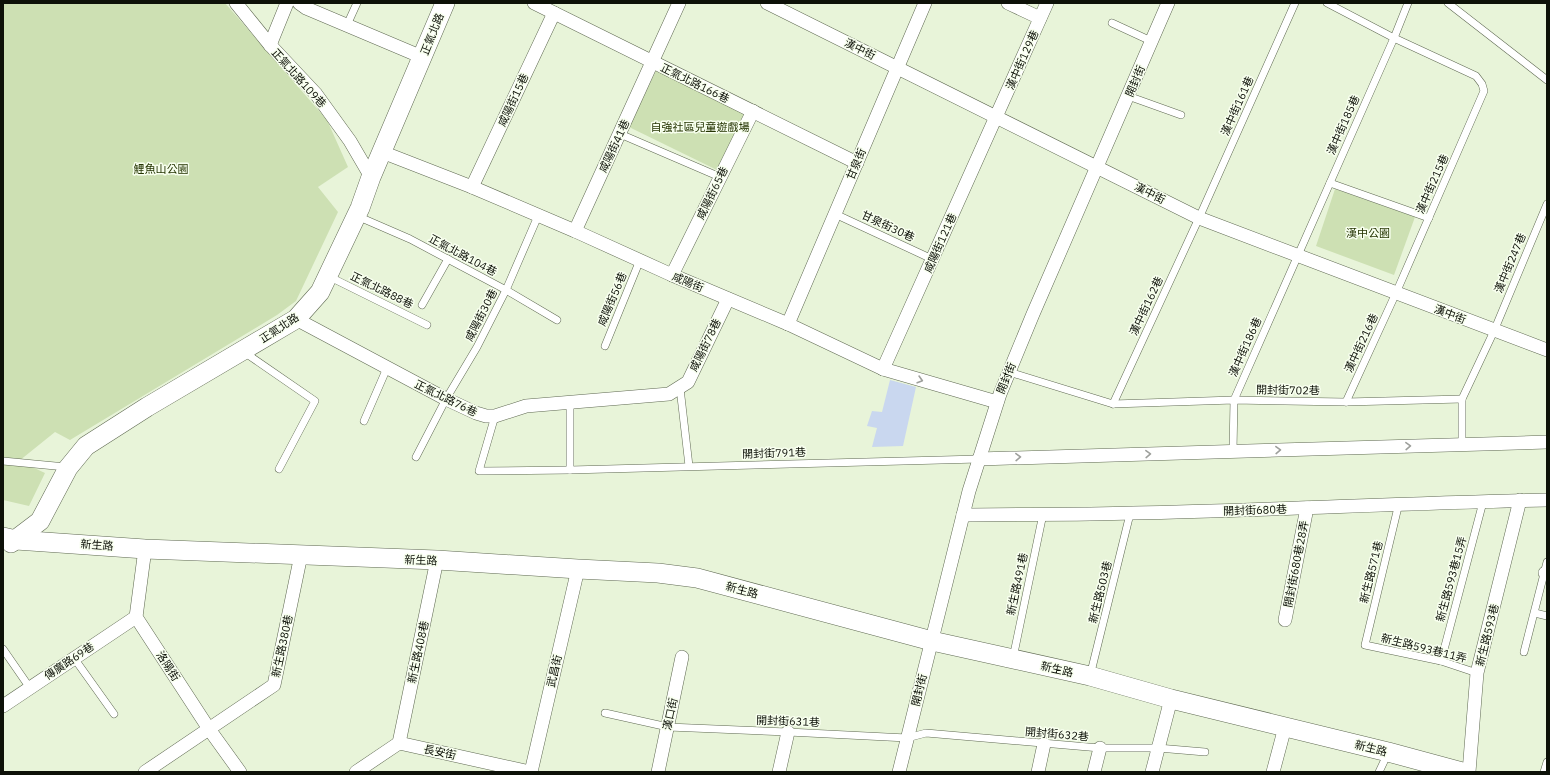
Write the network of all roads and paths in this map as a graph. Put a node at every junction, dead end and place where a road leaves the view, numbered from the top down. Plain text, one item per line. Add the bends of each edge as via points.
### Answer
1 (236, 3) edge
2 (287, 3) edge
3 (299, 3) edge
4 (357, 3) edge
5 (445, 3) edge
6 (534, 3) edge
7 (679, 3) edge
8 (767, 3) edge
9 (925, 3) edge
10 (1008, 3) edge
11 (1047, 3) edge
12 (1168, 3) edge
13 (1294, 3) edge
14 (1327, 3) edge
15 (1408, 3) edge
16 (1448, 3) edge
17 (554, 13) junction
18 (1040, 18) junction
19 (1112, 23) dead end
20 (347, 25) junction
21 (1394, 38) junction
22 (1152, 41) junction
23 (270, 45) junction
24 (422, 56) junction
25 (653, 62) junction
26 (897, 67) junction
27 (1547, 80) edge
28 (1128, 96) junction
29 (753, 111) junction
30 (1181, 115) dead end
31 (997, 116) junction
32 (620, 134) junction
33 (382, 152) junction
34 (857, 162) junction
35 (1098, 166) junction
36 (371, 177) junction
37 (720, 177) junction
38 (1330, 183) junction
39 (472, 187) junction
40 (1547, 204) edge
41 (835, 214) junction
42 (356, 215) junction
43 (538, 216) junction
44 (1199, 218) junction
45 (1429, 218) junction
46 (575, 231) junction
47 (1298, 256) junction
48 (448, 259) junction
49 (932, 259) junction
50 (640, 260) junction
51 (328, 276) junction
52 (672, 276) junction
53 (506, 290) junction
54 (1396, 293) junction
55 (728, 299) junction
56 (422, 305) dead end
57 (296, 319) junction
58 (557, 320) dead end
59 (788, 324) junction
60 (427, 325) dead end
61 (1494, 331) junction
62 (605, 346) dead end
63 (1547, 350) edge
64 (242, 351) junction
65 (387, 368) junction
66 (883, 369) junction
67 (1009, 372) junction
68 (680, 388) junction
69 (446, 399) junction
70 (1462, 399) junction
71 (1234, 400) junction
72 (570, 402) junction
73 (997, 402) junction
74 (1346, 402) junction
75 (1113, 404) junction
76 (496, 416) junction
77 (364, 422) dead end
78 (1547, 442) edge
79 (1462, 444) junction
80 (1233, 451) junction
81 (416, 457) dead end
82 (979, 458) junction
83 (3, 461) edge
84 (688, 466) junction
85 (68, 468) junction
86 (279, 469) dead end
87 (570, 470) junction
88 (1520, 500) junction
89 (1547, 500) edge
90 (1483, 502) junction
91 (1399, 503) junction
92 (1307, 508) junction
93 (963, 514) junction
94 (1043, 514) junction
95 (1130, 514) junction
96 (7, 542) edge
97 (146, 549) junction
98 (301, 555) junction
99 (437, 560) junction
100 (578, 569) junction
101 (1546, 569) edge
102 (1535, 613) junction
103 (1547, 616) edge
104 (136, 617) junction
105 (1285, 620) dead end
106 (932, 641) junction
107 (1365, 645) joint
108 (3, 649) edge
109 (1524, 652) dead end
110 (682, 657) dead end
111 (74, 658) junction
112 (1013, 658) junction
113 (1441, 661) junction
114 (1478, 673) junction
115 (1090, 676) junction
116 (30, 688) junction
117 (1171, 699) junction
118 (3, 706) edge
119 (605, 713) dead end
120 (114, 714) dead end
121 (668, 727) junction
122 (1285, 727) junction
123 (210, 729) junction
124 (788, 732) junction
125 (907, 738) junction
126 (399, 743) junction
127 (1044, 744) junction
128 (1100, 748) junction
129 (1158, 748) junction
130 (1205, 752) dead end
131 (1388, 752) junction
132 (1547, 762) edge
133 (362, 770) edge
134 (146, 772) edge
135 (240, 772) edge
136 (531, 772) edge
137 (658, 772) edge
138 (779, 772) edge
139 (899, 772) edge
140 (1038, 772) edge
141 (1094, 772) edge
142 (1152, 772) edge
143 (1273, 772) edge
144 (1379, 772) edge
145 (1462, 772) edge
146 (1469, 772) edge
147 (1544, 772) edge

1 - 23 street, 正氣北路109巷
2 - 23 street
3 - 20 street
4 - 20 lane
5 - 24 street, 正氣北路
6 - 17 street, 正氣北路166巷
7 - 25 street, 咸陽街41巷
8 - 26 street, 漢中街
9 - 26 street, 甘泉街
10 - 18 street
11 - 18 street, 漢中街129巷
12 - 22 street, 開封街
13 - 44 lane, 漢中街161巷
14 - 21 lane
15 - 21 lane, 漢中街185巷
16 - 27 lane
17 - 25 street, 正氣北路166巷
17 - 39 street, 咸陽街15巷
18 - 31 street, 漢中街129巷
19 - 22 lane
20 - 24 street
21 - 38 lane, 漢中街185巷
21 - 45 lane, 漢中街215巷 via 1476,76 1484,91
22 - 28 street, 開封街
23 - 36 street, 正氣北路109巷 via 316,94 350,141
24 - 33 street, 正氣北路
25 - 29 street, 正氣北路166巷
25 - 32 street, 咸陽街41巷
26 - 31 street, 漢中街
26 - 34 street, 甘泉街
28 - 30 lane
28 - 35 street, 開封街
29 - 34 street, 正氣北路166巷
29 - 37 street, 咸陽街65巷
31 - 35 street, 漢中街
31 - 49 street, 咸陽街121巷
32 - 37 lane
32 - 46 street, 咸陽街41巷
33 - 36 street, 正氣北路
33 - 39 street, 咸陽街
34 - 41 street, 甘泉街
35 - 44 street, 漢中街
35 - 67 street, 開封街
36 - 42 street, 正氣北路
37 - 52 street, 咸陽街65巷
38 - 45 lane
38 - 47 lane, 漢中街185巷
39 - 43 street, 咸陽街
40 - 61 lane, 漢中街247巷
41 - 49 lane, 甘泉街30巷
41 - 59 street, 甘泉街
42 - 48 lane, 正氣北路104巷
42 - 51 street, 正氣北路
43 - 46 street, 咸陽街
43 - 53 lane, 咸陽街30巷
44 - 47 street, 漢中街
44 - 75 lane, 漢中街162巷
45 - 54 lane, 漢中街215巷
46 - 50 street, 咸陽街
47 - 54 street, 漢中街
47 - 71 lane, 漢中街186巷
48 - 53 lane, 正氣北路104巷
48 - 56 lane
49 - 66 street, 咸陽街121巷
50 - 52 street, 咸陽街
50 - 62 lane, 咸陽街56巷
51 - 57 street, 正氣北路 via 320,292
51 - 60 lane, 正氣北路88巷
52 - 55 street, 咸陽街
53 - 58 lane, 正氣北路104巷
53 - 69 lane, 咸陽街30巷 via 477,347
54 - 61 street, 漢中街
54 - 74 lane, 漢中街216巷
55 - 59 street, 咸陽街
55 - 68 street, 咸陽街78巷 via 688,382
57 - 64 street, 正氣北路
57 - 65 street, 正氣北路76巷
59 - 66 street, 咸陽街
61 - 63 street, 漢中街
61 - 70 lane, 漢中街247巷
64 - 85 street, 正氣北路 via 86,446
64 - 86 lane via 315,401
65 - 69 street, 正氣北路76巷
65 - 77 lane
66 -> 73 street, 咸陽街
67 - 73 street, 開封街
67 - 75 lane, 開封街702巷
68 - 72 street, 正氣北路76巷 via 670,394 659,396
68 - 84 lane
69 - 76 street, 正氣北路76巷 via 476,413
69 - 81 lane, 咸陽街30巷
70 - 74 lane, 開封街702巷
70 - 79 lane
71 - 74 lane, 開封街702巷
71 - 75 lane, 開封街702巷
71 - 80 lane, 漢中街186巷
72 - 76 street, 正氣北路76巷 via 526,406
72 - 87 lane
73 - 82 street, 開封街
76 - 87 lane, 開封街791巷 via 479,471
78 - 79 street
80 -> 79 street
82 -> 80 street
82 - 84 lane, 開封街791巷
82 - 93 street, 開封街
83 - 85 lane
84 - 87 lane, 開封街791巷
85 - 96 street, 正氣北路 via 40,521
88 - 89 street, 開封街680巷
88 - 90 street, 開封街680巷
88 - 114 street, 新生路593巷
90 - 91 street, 開封街680巷
90 - 113 lane, 新生路593巷15弄
91 - 92 street, 開封街680巷
91 - 107 lane, 新生路571巷
92 - 95 street, 開封街680巷
92 - 105 street, 開封街680巷28弄
93 - 94 street, 開封街680巷
93 - 106 street, 開封街
94 - 95 street, 開封街680巷
94 - 112 lane, 新生路491巷
95 - 115 lane, 新生路503巷
96 - 97 street, 新生路
97 - 98 street, 新生路
97 - 104 street
98 - 99 street, 新生路
98 - 123 street, 新生路380巷 via 274,685
99 - 100 street, 新生路
99 - 126 street, 新生路408巷
100 - 106 street, 新生路 via 658,573 697,578
100 - 136 street, 武昌街
101 - 102 lane
102 - 103 lane
102 - 109 lane
104 - 111 street, 傳廣路69巷
104 - 123 street, 洛陽街
106 - 112 street, 新生路
106 - 125 street, 開封街
107 - 113 lane, 新生路593巷11弄
108 - 116 lane
110 - 121 street, 漢口街
111 - 116 street, 傳廣路69巷
111 - 120 lane
112 - 115 street, 新生路
113 - 114 lane, 新生路593巷11弄
114 - 146 street, 新生路593巷
115 - 117 street, 新生路
116 - 118 street, 傳廣路69巷
117 - 122 street, 新生路
117 - 129 street
119 - 121 lane, 開封街631巷
121 - 124 lane, 開封街631巷
121 - 137 street, 漢口街
122 - 131 street, 新生路
122 - 143 street
123 - 134 street, 新生路380巷
123 - 135 street, 洛陽街
124 - 125 lane, 開封街631巷
124 - 138 street
125 - 127 lane, 開封街632巷 via 926,733
125 - 139 street, 開封街
126 - 133 street
126 - 136 street, 長安街
127 - 128 lane, 開封街632巷
127 - 140 street
128 - 129 lane, 開封街632巷
128 - 141 street
129 - 130 lane, 開封街632巷
129 - 142 street
131 - 144 lane
131 - 145 street, 新生路
132 - 147 lane

